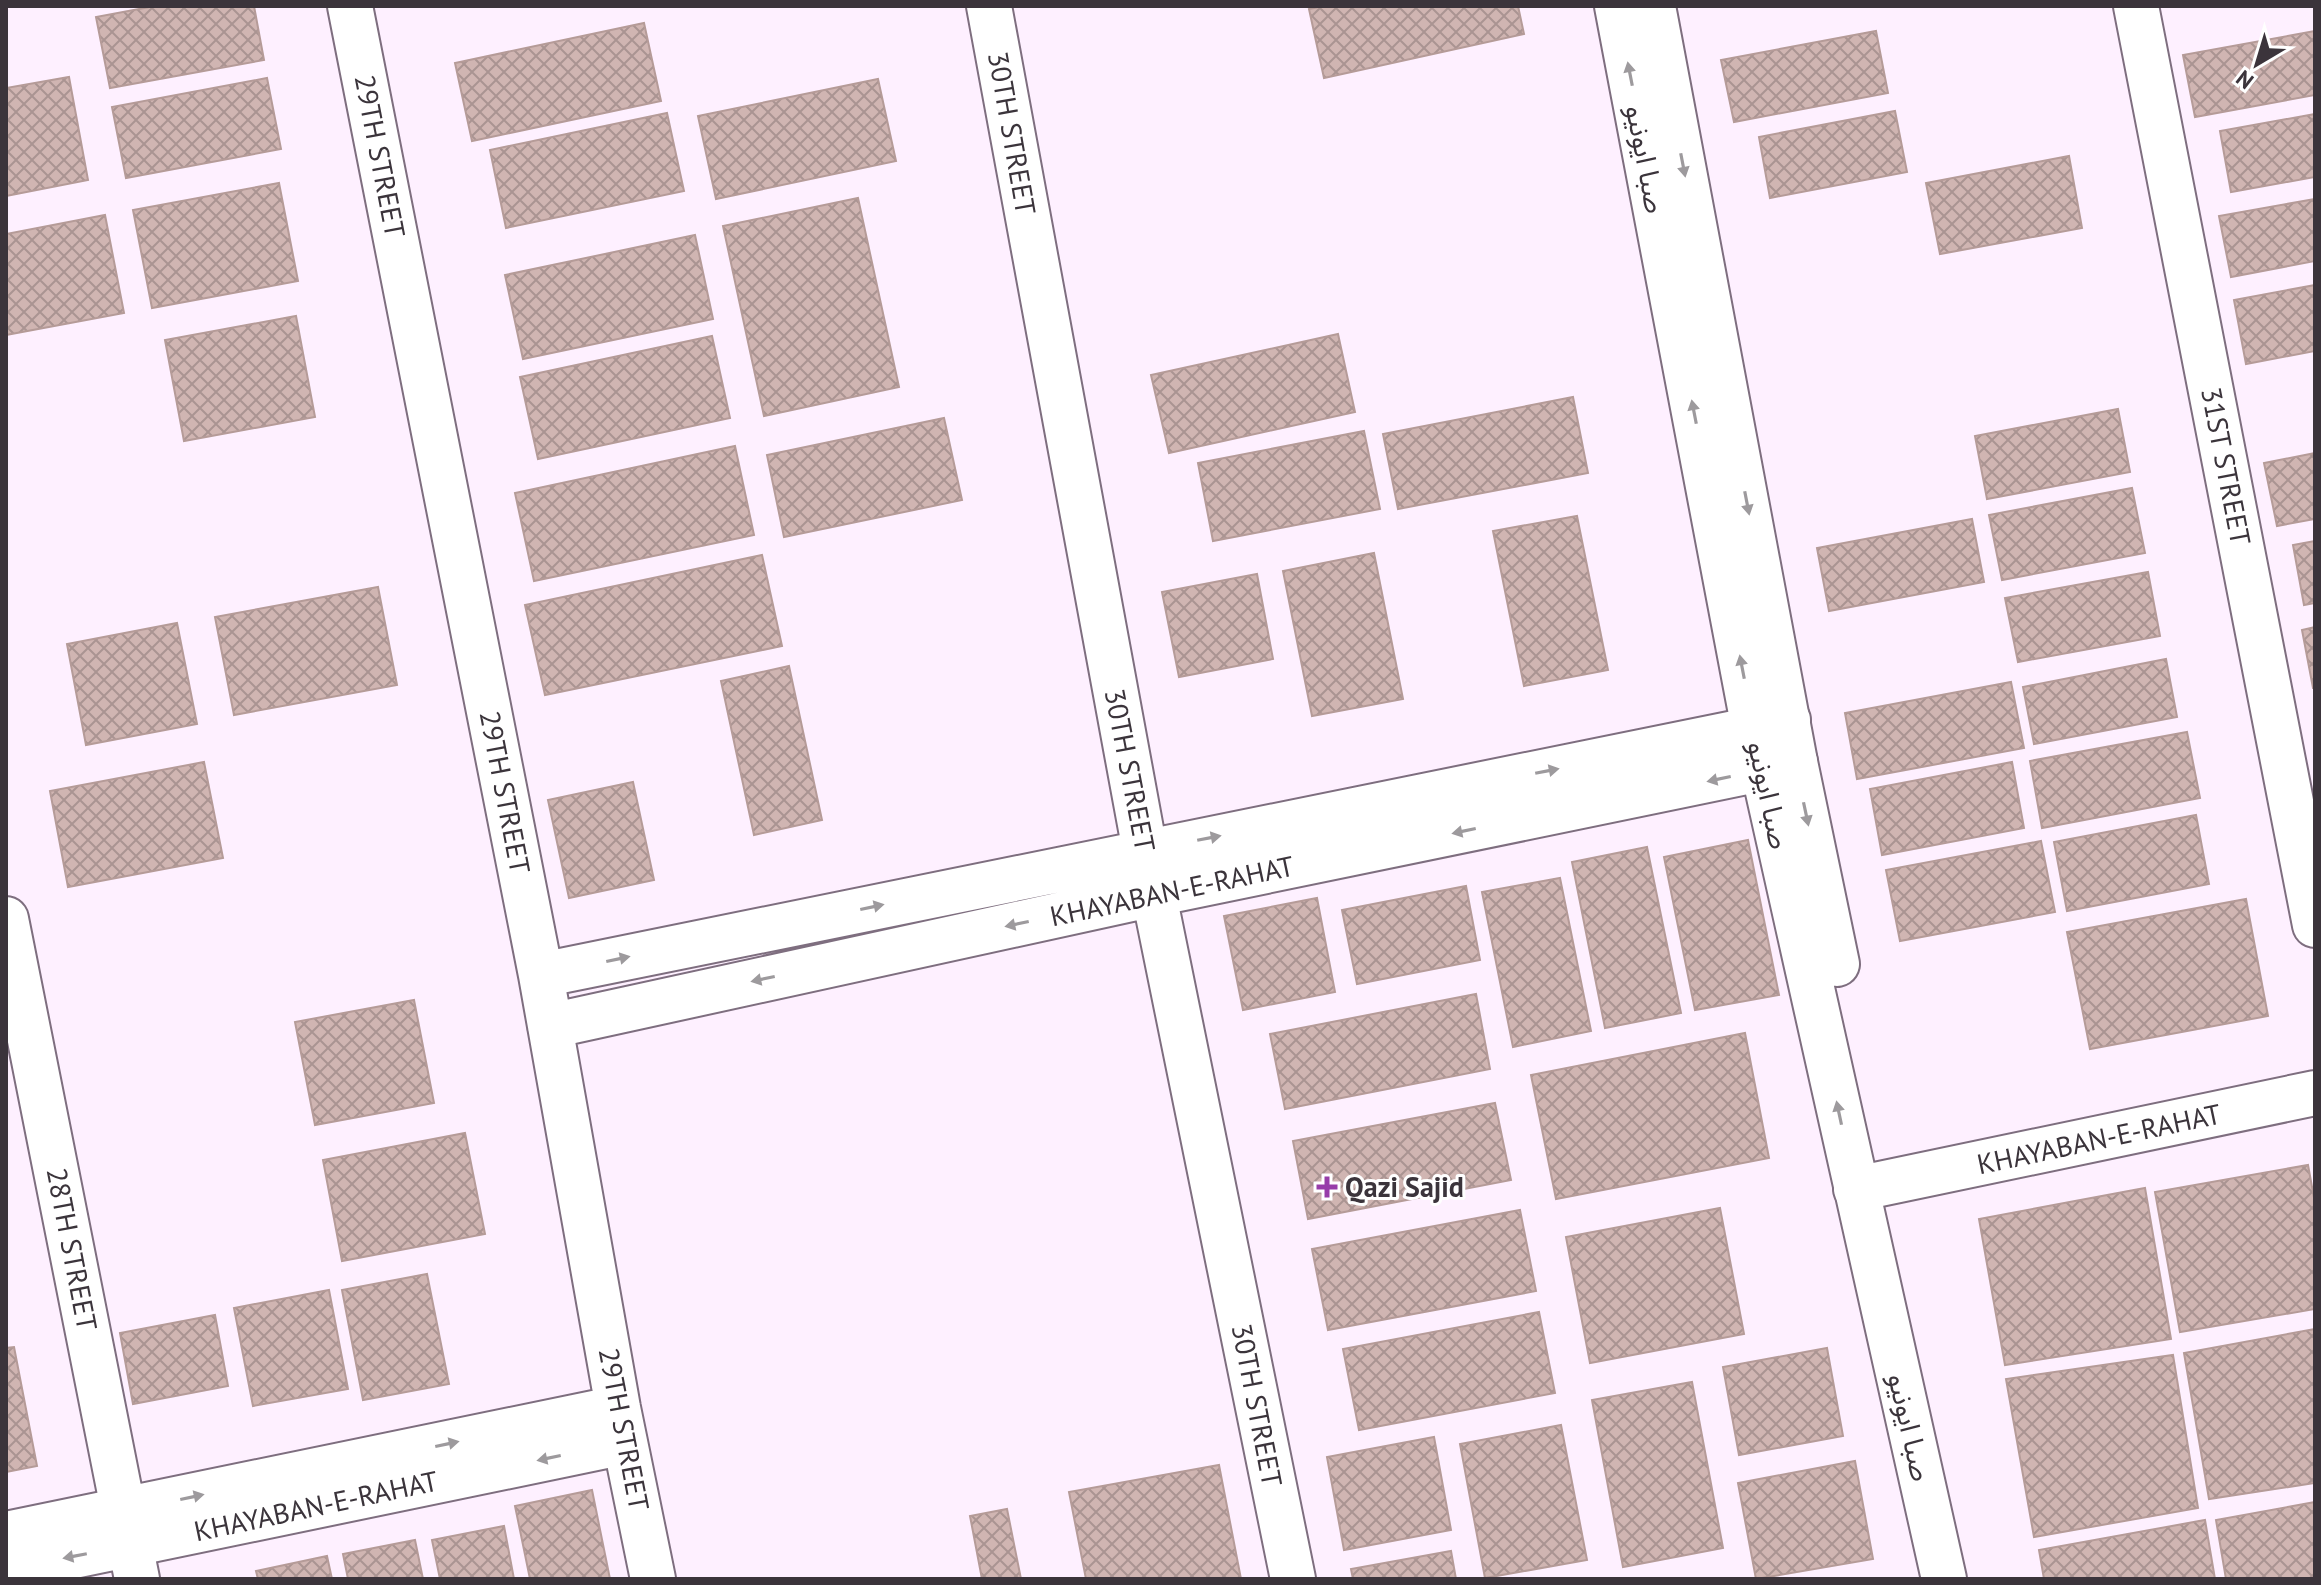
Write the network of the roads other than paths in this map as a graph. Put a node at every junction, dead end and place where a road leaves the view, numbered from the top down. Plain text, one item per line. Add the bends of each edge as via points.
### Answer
1 (350, 6) edge
2 (989, 6) edge
3 (1617, 6) edge
4 (1653, 6) edge
5 (2136, 6) edge
6 (1775, 745) junction
7 (1145, 851) junction
8 (1154, 894) junction
9 (6, 919) edge
10 (2315, 925) edge
11 (541, 975) junction
12 (550, 1026) junction
13 (2315, 1093) edge
14 (1869, 1187) junction
15 (622, 1425) junction
16 (6, 1534) edge
17 (131, 1545) edge
18 (6, 1570) edge
19 (653, 1579) edge
20 (1293, 1579) edge
21 (1944, 1579) edge
22 (1973, 1579) edge

1 - 11 street, 29TH STREET
2 - 7 street, 30TH STREET
6 -> 3 street, صبا ایونیو
4 -> 6 street, صبا ایونیو
5 - 10 street, 31ST STREET
7 -> 6 street, KHAYABAN-E-RAHAT
6 -> 8 street, KHAYABAN-E-RAHAT
6 - 14 street, صبا ایونیو
7 - 8 street, 30TH STREET
11 -> 7 street, KHAYABAN-E-RAHAT
8 -> 12 street, KHAYABAN-E-RAHAT
8 - 20 street, 30TH STREET
9 - 17 street, 28TH STREET
11 - 12 street, 29TH STREET
12 - 15 street, 29TH STREET
13 - 14 street, KHAYABAN-E-RAHAT
14 - 21 street, صبا ایونیو
14 - 22 street, صبا ایونیو
15 - 17 street, KHAYABAN-E-RAHAT
15 - 19 street, 29TH STREET
16 - 17 street, KHAYABAN-E-RAHAT
17 -> 18 street, KHAYABAN-E-RAHAT

